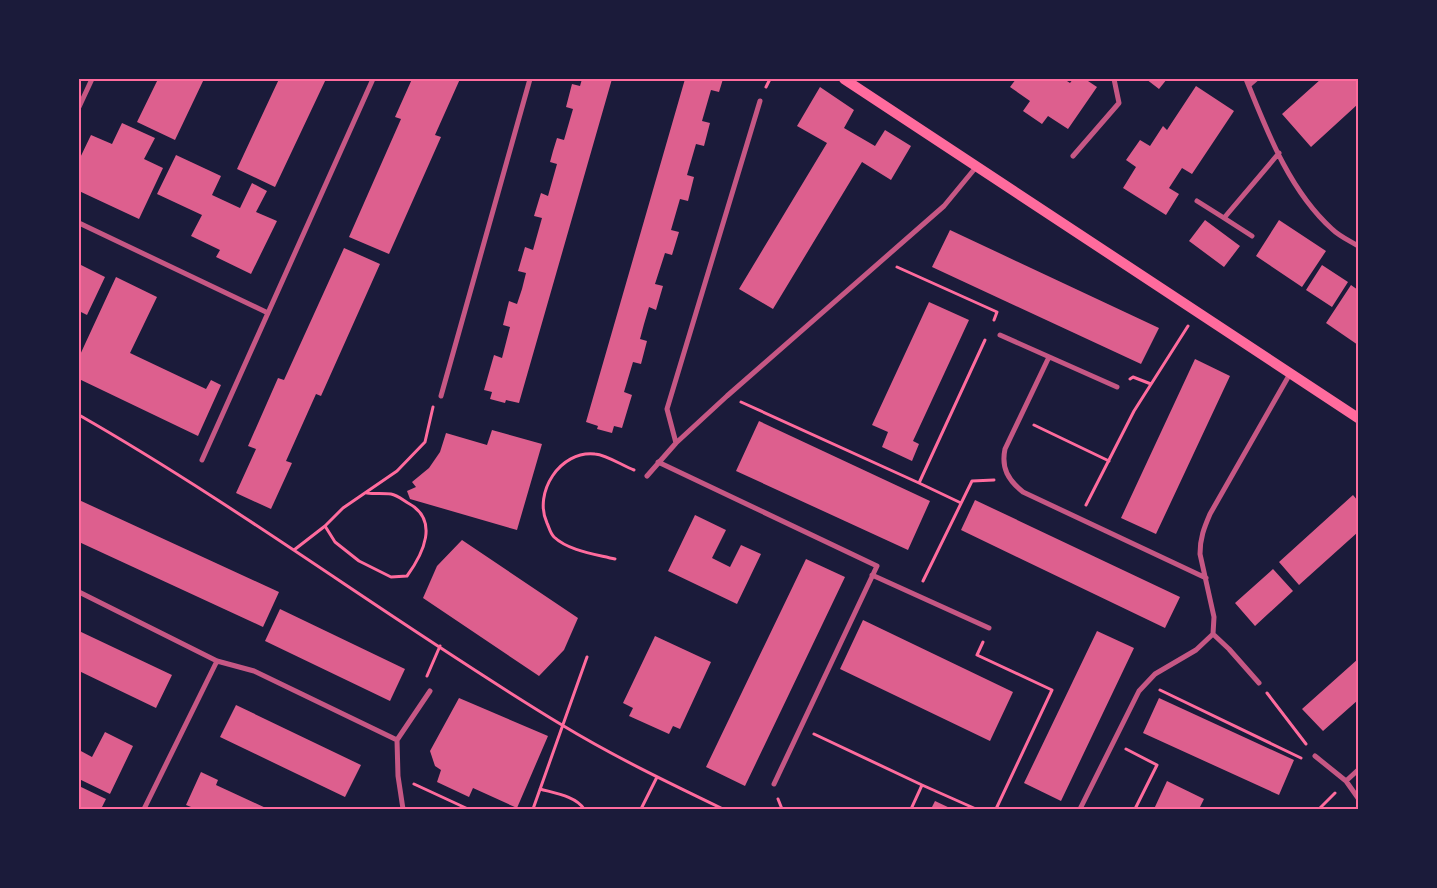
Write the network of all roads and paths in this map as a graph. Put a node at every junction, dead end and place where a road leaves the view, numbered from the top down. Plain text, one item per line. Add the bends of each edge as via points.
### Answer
1 (92, 79) edge
2 (373, 79) edge
3 (530, 79) edge
4 (844, 79) edge
5 (1114, 79) edge
6 (1246, 79) edge
7 (1256, 79) edge
8 (1249, 85) junction
9 (760, 102) dead end
10 (79, 107) edge
11 (1279, 153) junction
12 (1073, 156) dead end
13 (977, 165) junction
14 (1198, 201) dead end
15 (1224, 218) junction
16 (79, 222) edge
17 (1252, 236) dead end
18 (1358, 246) edge
19 (881, 259) junction
20 (1198, 310) junction
21 (268, 313) junction
22 (993, 321) dead end
23 (1000, 335) dead end
24 (985, 339) dead end
25 (1049, 357) junction
26 (1291, 371) junction
27 (1117, 387) dead end
28 (441, 396) joint
29 (727, 396) junction
30 (79, 415) edge
31 (1020, 418) junction
32 (1358, 418) edge
33 (676, 443) junction
34 (202, 460) dead end
35 (1109, 461) junction
36 (658, 462) junction
37 (647, 476) joint
38 (1009, 480) junction
39 (920, 483) junction
40 (367, 493) junction
41 (961, 503) junction
42 (1079, 518) junction
43 (325, 526) junction
44 (294, 550) junction
45 (615, 559) dead end
46 (872, 576) junction
47 (1206, 578) junction
48 (79, 592) edge
49 (916, 595) junction
50 (989, 628) joint
51 (1213, 634) junction
52 (440, 646) junction
53 (587, 658) dead end
54 (217, 660) junction
55 (1145, 683) junction
56 (1259, 683) joint
57 (430, 691) joint
58 (561, 725) junction
59 (801, 728) junction
60 (397, 740) junction
61 (1113, 743) junction
62 (1315, 756) junction
63 (1358, 770) edge
64 (398, 776) junction
65 (658, 777) junction
66 (1346, 781) junction
67 (774, 784) dead end
68 (922, 785) junction
69 (540, 790) junction
70 (1358, 798) edge
71 (144, 809) edge
72 (403, 809) edge
73 (468, 809) edge
74 (533, 809) edge
75 (584, 809) edge
76 (641, 809) edge
77 (723, 809) edge
78 (911, 809) edge
79 (976, 809) edge
80 (996, 809) edge
81 (1080, 809) edge
82 (1135, 809) edge
83 (1319, 809) edge

1 - 10 street
2 - 21 street
3 - 28 street
4 - 13 main road
5 - 12 street via 1119,103
6 - 8 street
7 - 8 street
8 - 11 street via 1269,137
9 - 33 street via 667,409
11 - 15 street
11 - 18 street via 1301,192 1332,230
13 - 19 street via 944,206
13 - 20 main road
14 - 15 street
15 - 17 street
16 - 21 street
19 - 22 path via 997,312
19 - 29 street
20 - 26 main road
20 - 35 path via 1134,411
21 - 34 street
23 - 25 street
24 - 39 path
25 - 27 street
25 - 31 street
26 - 32 main road
26 - 47 street via 1202,530 1200,554
28 - 40 path via 432,408 425,442 397,471
29 - 33 street
29 - 39 path
30 - 44 path via 193,483
31 - 35 path
31 - 38 street via 1004,456
33 - 36 street
35 - 42 path
36 - 37 street
36 - 46 street via 877,566
37 - 45 path via 595,454 571,458 550,478 542,500 544,518 552,536 568,546
38 - 41 path via 972,481
38 - 42 street via 1023,492
39 - 41 path
40 - 43 path via 343,508
40 - 43 path via 392,494 415,507 426,524 426,543 407,576 391,577 359,561 335,542
41 - 49 path
42 - 47 street
43 - 44 path
44 - 52 path
46 - 49 street
46 - 59 street
47 - 51 street via 1214,617
48 - 54 street
49 - 50 street
50 - 80 path via 978,655 1052,690
51 - 55 street via 1196,650 1167,665
51 - 56 street
52 - 57 path via 426,679
52 - 58 path
53 - 58 path
54 - 60 street via 254,671
54 - 71 street
55 - 61 street
55 - 62 path via 1301,758
56 - 62 path
57 - 60 street
58 - 65 path
58 - 69 path
59 - 67 street
59 - 68 path
60 - 64 street
61 - 81 street
61 - 82 path via 1157,765
62 - 66 street
63 - 66 street
64 - 72 street
64 - 73 path
65 - 76 path
65 - 77 path
66 - 70 street
66 - 83 path
68 - 78 path
68 - 79 path
69 - 74 path
69 - 75 path via 564,795

